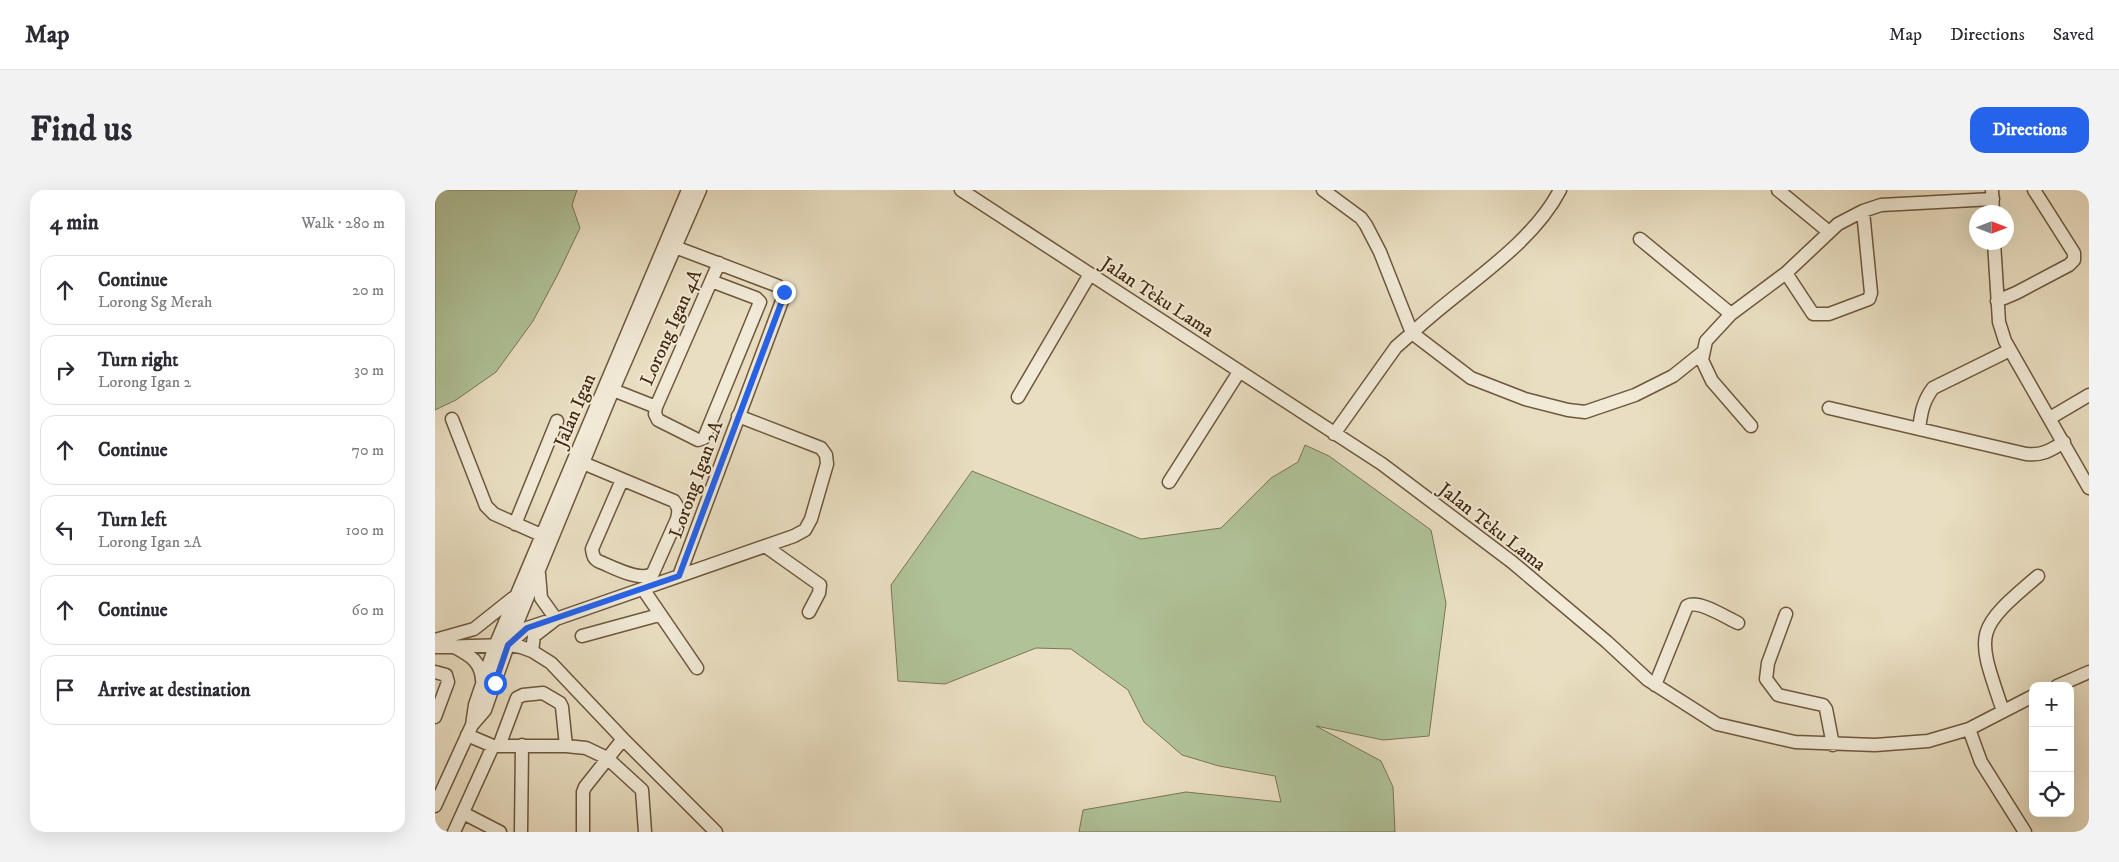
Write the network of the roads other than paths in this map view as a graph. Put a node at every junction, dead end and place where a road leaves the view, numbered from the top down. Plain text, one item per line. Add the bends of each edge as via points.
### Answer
1 (688, 190) edge
2 (700, 190) edge
3 (961, 190) edge
4 (1323, 190) edge
5 (1560, 190) edge
6 (1778, 190) edge
7 (2034, 190) edge
8 (1992, 195) edge
9 (1863, 211) junction
10 (1829, 232) junction
11 (1641, 239) dead end
12 (675, 247) junction
13 (1994, 250) edge
14 (719, 263) junction
15 (1786, 273) junction
16 (1090, 274) junction
17 (711, 281) junction
18 (1997, 301) junction
19 (1731, 314) junction
20 (1411, 333) junction
21 (2010, 350) junction
22 (1703, 352) junction
23 (1239, 372) junction
24 (724, 387) junction
25 (613, 390) junction
26 (746, 395) junction
27 (2089, 395) edge
28 (1018, 397) dead end
29 (656, 407) junction
30 (1829, 408) dead end
31 (738, 416) junction
32 (2050, 418) junction
33 (452, 419) dead end
34 (557, 421) dead end
35 (1751, 426) dead end
36 (1919, 429) junction
37 (1334, 434) junction
38 (2064, 442) junction
39 (583, 463) junction
40 (622, 480) junction
41 (1169, 482) dead end
42 (2089, 488) edge
43 (515, 524) junction
44 (541, 535) junction
45 (765, 546) junction
46 (539, 568) junction
47 (679, 576) junction
48 (2038, 576) dead end
49 (643, 589) junction
50 (517, 593) junction
51 (809, 612) dead end
52 (1786, 614) dead end
53 (659, 615) junction
54 (556, 619) junction
55 (1738, 623) dead end
56 (582, 636) dead end
57 (435, 640) edge
58 (501, 646) junction
59 (435, 647) edge
60 (454, 647) junction
61 (532, 651) junction
62 (697, 668) dead end
63 (435, 672) edge
64 (2089, 672) edge
65 (2066, 682) edge
66 (482, 683) junction
67 (1655, 684) junction
68 (2029, 698) edge
69 (2003, 711) junction
70 (435, 716) edge
71 (1969, 729) junction
72 (469, 730) junction
73 (623, 739) junction
74 (522, 745) junction
75 (1833, 745) junction
76 (496, 746) junction
77 (566, 746) junction
78 (607, 758) junction
79 (435, 806) edge
80 (463, 813) junction
81 (454, 832) edge
82 (500, 832) edge
83 (521, 832) edge
84 (583, 832) edge
85 (645, 832) edge
86 (717, 832) edge
87 (2025, 832) edge

1 - 44 street, Jalan Igan
2 - 12 street, Jalan Igan
3 - 16 street, Jalan Teku Lama
4 - 20 street via 1366,225 1380,252
5 - 20 street via 1545,216 1521,242
6 - 10 street
7 - 18 street via 2074,252 2074,260 2069,266
8 - 9 street via 1881,205
9 - 10 street
9 - 15 street via 1869,299 1829,314 1813,314
10 - 15 street
11 - 19 street
12 - 14 street
12 - 25 street, Jalan Igan
13 - 18 street
14 - 17 street, Lorong Igan 4A
14 - 26 street, Lorong Igan 2A via 778,286 784,292
15 - 19 street
16 - 23 street, Jalan Teku Lama
16 - 28 street
17 - 24 street via 760,302
17 - 29 street, Lorong Igan 4A
18 - 21 street via 1999,322
19 - 22 street via 1706,341
20 - 22 street via 1471,378 1525,399 1585,412 1635,395 1673,376
20 - 37 street via 1396,347
21 - 32 street
21 - 36 street via 1933,388 1922,408
22 - 35 street via 1712,382
23 - 37 street, Jalan Teku Lama
23 - 41 street
24 - 26 street
24 - 29 street via 704,438 698,440 658,420
25 - 29 street
25 - 39 street, Jalan Igan
26 - 31 street, Lorong Igan 2A
27 - 32 street
30 - 36 street
31 - 45 street via 821,448 826,455 827,464 805,530
31 - 47 street, Lorong Igan 2A
32 - 38 street
33 - 43 street via 486,506 494,514
34 - 43 street
36 - 38 street via 2037,455 2049,452
37 - 67 street, Jalan Teku Lama via 1382,464 1512,562
38 - 42 street
39 - 40 street
39 - 46 street, Jalan Igan
40 - 40 street via 674,501 679,511 653,573 645,577 595,560 593,555 592,548
43 - 44 street
44 - 50 street, Jalan Igan
45 - 47 street
45 - 51 street via 820,586
46 - 54 street via 541,598
46 - 58 street, Jalan Igan
47 - 49 street
48 - 69 street via 2003,606 1986,629 1986,662
49 - 53 street
49 - 54 street
50 - 57 street via 474,629
50 - 58 street, Jalan Igan
52 - 75 street via 1768,663 1766,679 1778,694 1823,704
53 - 56 street
53 - 62 street
54 - 58 street via 527,628
54 - 61 street via 534,636
55 - 67 street via 1700,604 1687,606
58 - 60 street
58 - 61 street
58 - 66 street
58 - 72 street via 485,710
59 - 60 street
60 - 66 street via 478,663
61 - 73 street via 551,664
63 - 70 street via 446,674 448,682
64 - 65 street
66 - 72 street
67 - 75 street, Jalan Teku Lama via 1717,724 1795,742
68 - 69 street, Jalan Teku Lama
69 - 71 street, Jalan Teku Lama
71 - 75 street, Jalan Teku Lama via 1928,741
71 - 87 street via 1981,762
72 - 76 street
72 - 79 street
73 - 78 street
73 - 86 street
74 - 76 street
74 - 77 street
74 - 83 street
76 - 77 street via 515,701 523,695 537,693 546,694 562,707
76 - 80 street
77 - 78 street via 586,748
78 - 84 street via 588,780 583,792
78 - 85 street via 642,790
80 - 81 street
80 - 82 street

